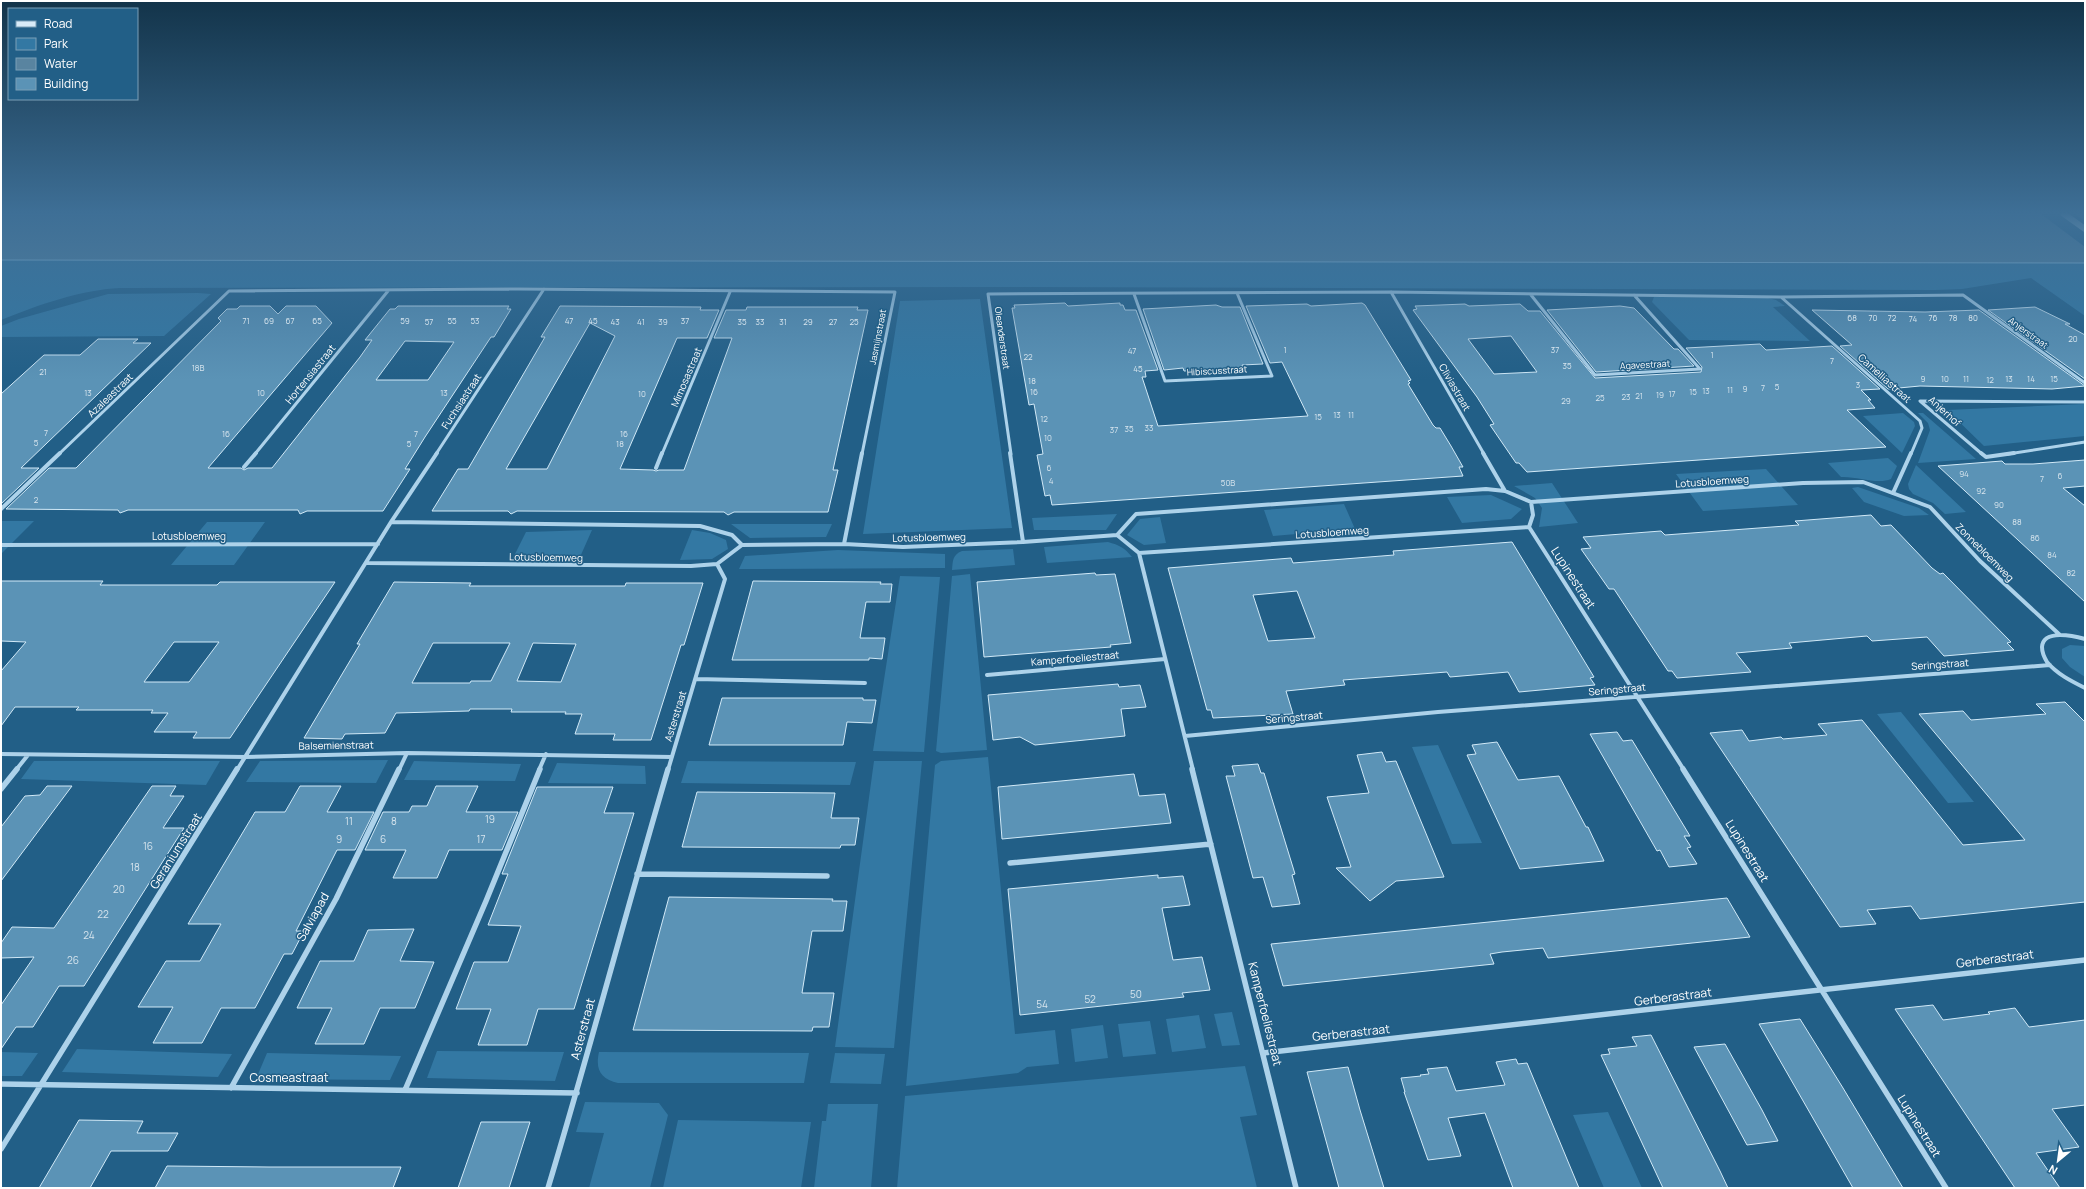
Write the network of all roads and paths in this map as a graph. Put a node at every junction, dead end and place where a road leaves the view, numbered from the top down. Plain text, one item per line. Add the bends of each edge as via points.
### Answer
1 (544, 289) junction
2 (229, 291) joint
3 (388, 291) junction
4 (730, 292) junction
5 (1391, 292) junction
6 (1236, 293) junction
7 (1134, 294) junction
8 (1531, 295) junction
9 (1634, 295) junction
10 (1963, 295) joint
11 (1781, 297) junction
12 (2085, 383) edge
13 (2085, 402) edge
14 (2085, 442) edge
15 (244, 467) dead end
16 (656, 468) dead end
17 (1505, 491) junction
18 (1893, 493) junction
19 (1531, 502) junction
20 (1, 509) edge
21 (391, 522) junction
22 (1529, 527) junction
23 (1117, 535) junction
24 (1023, 542) junction
25 (378, 544) junction
26 (844, 544) junction
27 (1, 545) edge
28 (742, 545) junction
29 (1139, 553) junction
30 (367, 563) junction
31 (717, 564) junction
32 (2060, 635) junction
33 (2085, 638) edge
34 (1165, 659) junction
35 (2050, 665) junction
36 (987, 675) dead end
37 (696, 679) junction
38 (865, 683) dead end
39 (2085, 688) edge
40 (1637, 696) junction
41 (1185, 736) junction
42 (407, 753) junction
43 (1, 754) edge
44 (546, 754) junction
45 (28, 755) junction
46 (246, 757) junction
47 (672, 757) junction
48 (1, 789) edge
49 (1211, 844) junction
50 (1010, 863) dead end
51 (637, 874) junction
52 (827, 876) dead end
53 (2085, 960) edge
54 (1822, 991) junction
55 (1263, 1053) junction
56 (1, 1084) edge
57 (42, 1085) junction
58 (231, 1088) junction
59 (405, 1090) junction
60 (577, 1093) junction
61 (1, 1149) edge
62 (548, 1188) edge
63 (1296, 1188) edge
64 (1946, 1188) edge

1 - 3 street, Jasmijnstraat
1 - 4 street, Jasmijnstraat
1 - 21 street, Fuchsiastraat
2 - 3 street, Jasmijnstraat
2 - 20 street, Azaleastraat
3 - 15 street, Hortensiastraat
4 - 16 street, Mimosastraat
4 - 26 street, Jasmijnstraat via 895,292
5 - 6 street, Oleanderstraat
5 - 8 street, Oleanderstraat
5 - 17 street, Cliviastraat
6 - 7 street, Oleanderstraat
6 - 7 street, Hibiscusstraat via 1272,376 1165,381
7 - 24 street, Oleanderstraat via 988,294
8 - 9 street, Oleanderstraat
8 - 9 street, Agavestraat via 1595,375 1700,369
9 - 11 street, Oleanderstraat
10 - 11 street, Oleanderstraat
10 - 12 street, Anjerstraat
11 - 18 street, Camelliastraat via 1920,421 1922,428
13 - 14 street, Anjerhof via 1920,401 1986,457
17 - 19 street, Lotusbloemweg
17 - 23 street, Lotusbloemweg via 1478,490 1136,514
18 - 19 street, Lotusbloemweg via 1862,482 1803,483
18 - 32 street, Zonnebloemweg via 1930,508 1980,561
19 - 22 street via 1533,515
21 - 25 street
21 - 28 street via 700,526 732,535
22 - 29 street, Lotusbloemweg
22 - 40 street, Lupinestraat
23 - 24 street, Lotusbloemweg
23 - 29 street
24 - 26 street, Lotusbloemweg via 903,547
25 - 27 street, Lotusbloemweg
25 - 30 street
26 - 28 street, Lotusbloemweg
28 - 31 street
29 - 34 street, Kamperfoeliestraat
30 - 31 street, Lotusbloemweg via 691,566
30 - 46 street, Geraniumstraat
31 - 37 street, Asterstraat via 725,579
32 - 33 street
32 - 35 street via 2050,637 2044,642 2043,652
34 - 36 street, Kamperfoeliestraat
34 - 41 street, Kamperfoeliestraat
35 - 39 street via 2060,674
35 - 40 street, Seringstraat
37 - 38 street
37 - 47 street, Asterstraat
40 - 41 street, Seringstraat
40 - 54 street, Lupinestraat
41 - 49 street, Kamperfoeliestraat
42 - 44 street, Balsemienstraat
42 - 46 street, Balsemienstraat
42 - 58 street, Salviapad via 336,899
43 - 45 street, Balsemienstraat
44 - 47 street, Balsemienstraat
44 - 59 street
45 - 46 street, Balsemienstraat
45 - 48 street
46 - 57 street, Geraniumstraat
47 - 51 street, Asterstraat
49 - 50 street
49 - 55 street, Kamperfoeliestraat
51 - 52 street
51 - 60 street, Asterstraat
53 - 54 street, Gerberastraat
54 - 55 street, Gerberastraat
54 - 64 street, Lupinestraat
55 - 63 street, Kamperfoeliestraat
56 - 57 street, Cosmeastraat
57 - 58 street, Cosmeastraat
57 - 61 street, Geraniumstraat
58 - 59 street, Cosmeastraat
59 - 60 street, Cosmeastraat
60 - 62 street, Asterstraat

